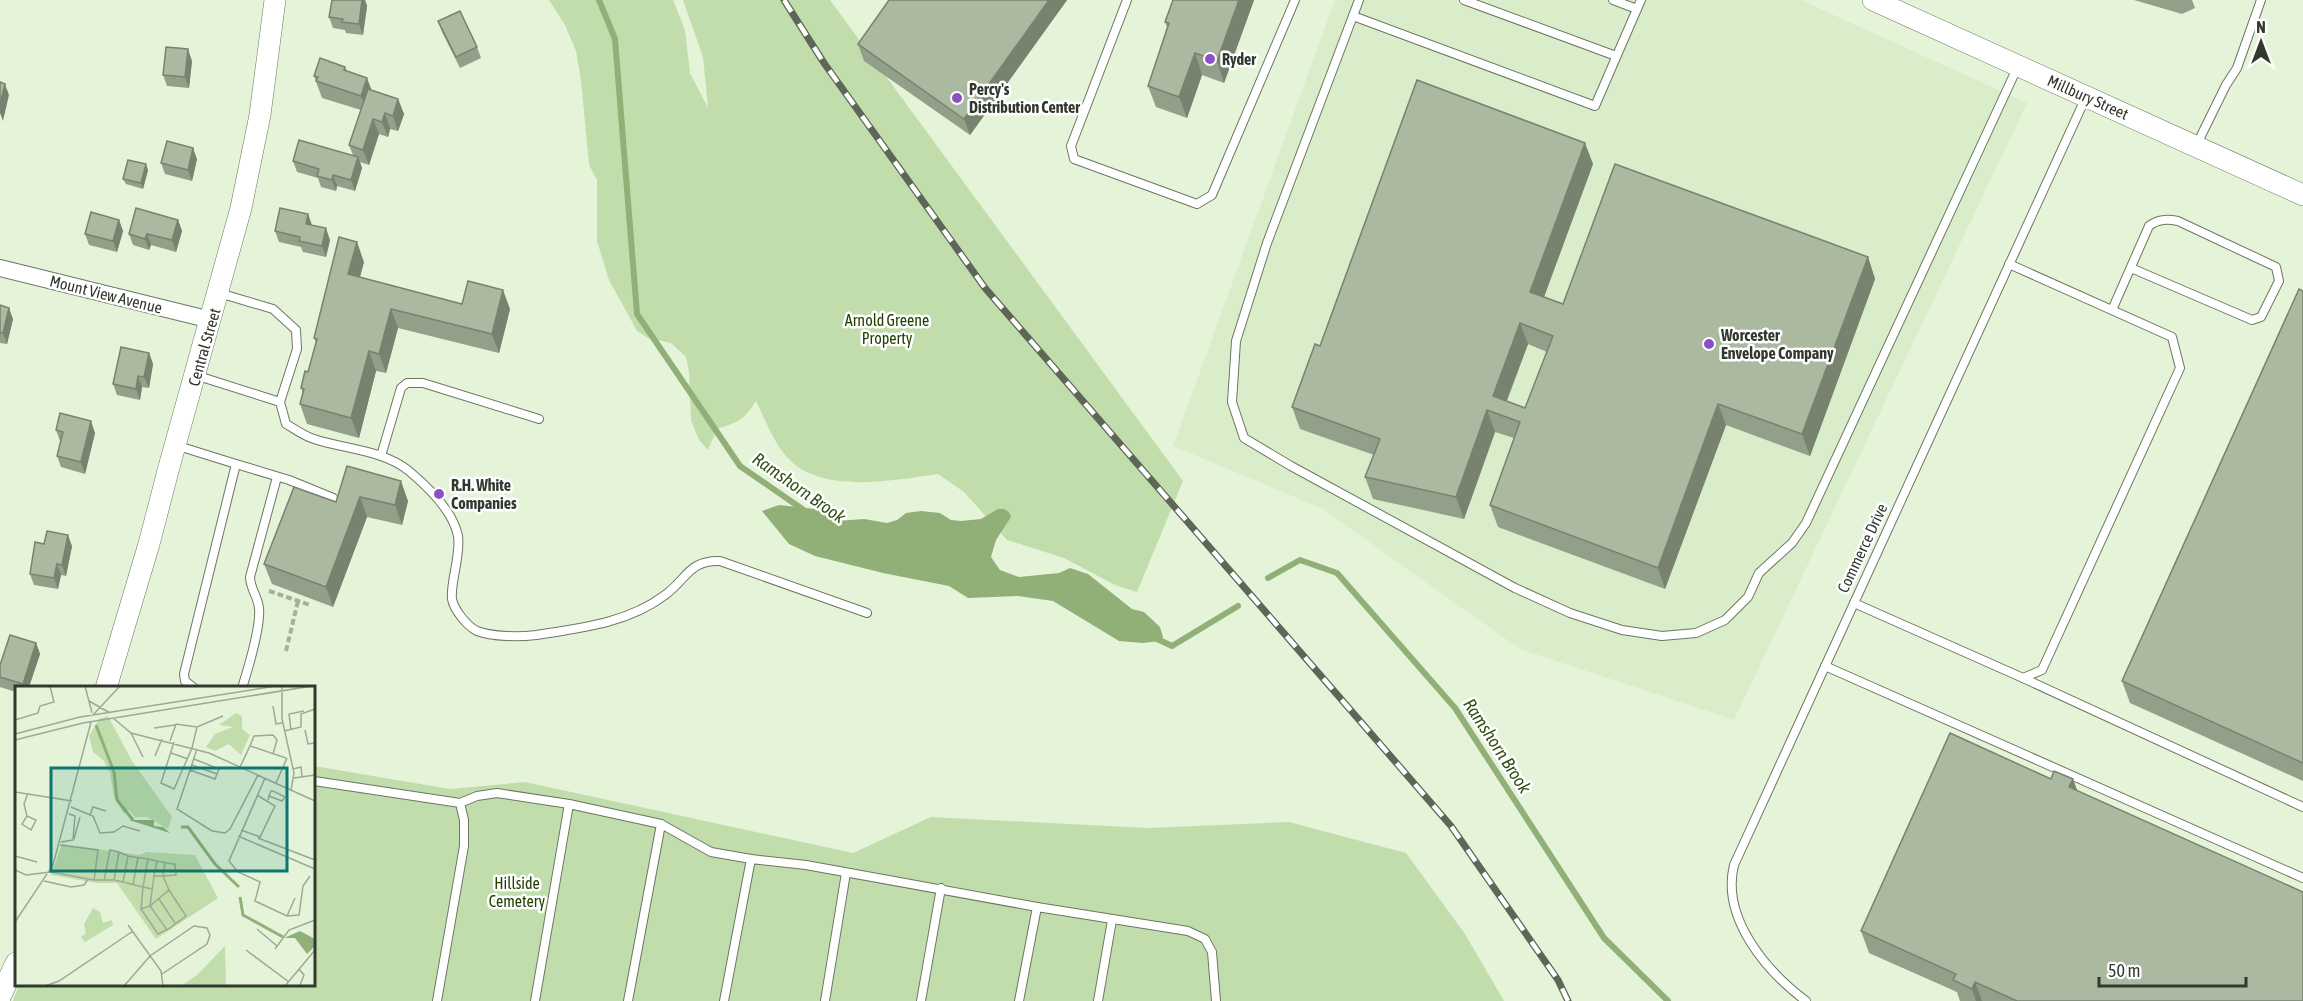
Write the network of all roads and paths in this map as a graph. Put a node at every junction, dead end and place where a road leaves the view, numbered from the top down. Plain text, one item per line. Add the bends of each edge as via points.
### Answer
1 (275, 0) edge
2 (1127, 0) edge
3 (1295, 0) edge
4 (1359, 0) edge
5 (1464, 0) edge
6 (1613, 0) edge
7 (1641, 0) edge
8 (1873, 0) edge
9 (2261, 0) edge
10 (1637, 9) junction
11 (1353, 16) junction
12 (1616, 56) junction
13 (2019, 66) junction
14 (2086, 97) junction
15 (2196, 146) junction
16 (2303, 195) edge
17 (2009, 264) junction
18 (0, 268) edge
19 (2131, 268) junction
20 (219, 293) junction
21 (2112, 310) junction
22 (212, 320) junction
23 (195, 375) junction
24 (280, 402) junction
25 (539, 418) dead end
26 (175, 445) junction
27 (381, 456) junction
28 (236, 464) junction
29 (277, 477) junction
30 (333, 498) edge
31 (265, 584) edge
32 (298, 601) junction
33 (1854, 603) junction
34 (310, 605) dead end
35 (867, 614) dead end
36 (286, 651) dead end
37 (1825, 666) junction
38 (2023, 678) junction
39 (106, 686) edge
40 (192, 686) edge
41 (242, 686) edge
42 (315, 781) edge
43 (459, 803) junction
44 (569, 804) junction
45 (2303, 807) edge
46 (661, 824) junction
47 (751, 859) junction
48 (846, 873) junction
49 (2303, 878) edge
50 (941, 888) junction
51 (1037, 907) junction
52 (1112, 920) junction
53 (15, 965) edge
54 (0, 997) edge
55 (437, 1001) edge
56 (535, 1001) edge
57 (628, 1001) edge
58 (724, 1001) edge
59 (825, 1001) edge
60 (921, 1001) edge
61 (1019, 1001) edge
62 (1098, 1001) edge
63 (1216, 1001) edge
64 (1806, 1001) edge

1 - 20 street, Central Street via 256,142
2 - 3 lane via 1071,146 1074,159 1197,204 1212,195
4 - 11 lane
5 - 12 lane
6 - 10 lane
7 - 10 lane
8 - 13 street, Millbury Street
9 - 15 lane via 2237,68
10 - 12 lane
11 - 12 lane via 1594,106
11 - 13 lane via 1267,243 1236,341 1232,402 1244,438 1515,588 1570,613 1622,630 1662,636 1696,633 1725,620 1748,597 1759,573 1792,543 1806,523
13 - 14 street, Millbury Street
14 - 15 street, Millbury Street
14 - 17 lane, Commerce Drive
15 - 16 street, Millbury Street
17 - 21 lane
17 - 33 lane, Commerce Drive
18 - 22 street, Mount View Avenue
19 - 19 lane via 2149,226 2155,221 2171,220 2276,267 2279,281 2261,317 2252,320
19 - 21 lane
20 - 22 street, Central Street
20 - 24 lane via 273,309 296,330 297,349
21 - 38 lane via 2172,338 2180,368 2042,670
22 - 23 street, Central Street
23 - 24 lane
23 - 26 street, Central Street
24 - 27 lane via 286,424 312,438
25 - 27 lane via 423,383 407,383 401,388
26 - 28 lane
26 - 39 street, Central Street via 150,544
27 - 35 lane via 406,469 448,514 458,535 452,599 459,614 476,630 533,636 611,622 666,595 704,560 720,561
28 - 29 lane
28 - 40 lane via 184,674 185,681
29 - 30 lane
29 - 41 lane via 250,577 259,608 258,625
31 - 32 path via 265,590
32 - 34 path
32 - 36 path
33 - 37 lane, Commerce Drive
33 - 38 lane
37 - 49 lane
37 - 64 lane, Commerce Drive via 1736,859 1731,886 1736,914 1749,938 1778,976
38 - 45 lane
42 - 43 lane
43 - 44 lane via 497,793
43 - 55 lane via 464,820 464,846
44 - 46 lane
44 - 56 lane
46 - 47 lane via 711,852
46 - 57 lane
47 - 48 lane
47 - 58 lane
48 - 50 lane
48 - 59 lane
50 - 51 lane
50 - 60 lane
51 - 52 lane
51 - 61 lane
52 - 62 lane
52 - 63 lane via 1188,932 1205,939 1212,952
53 - 54 street

